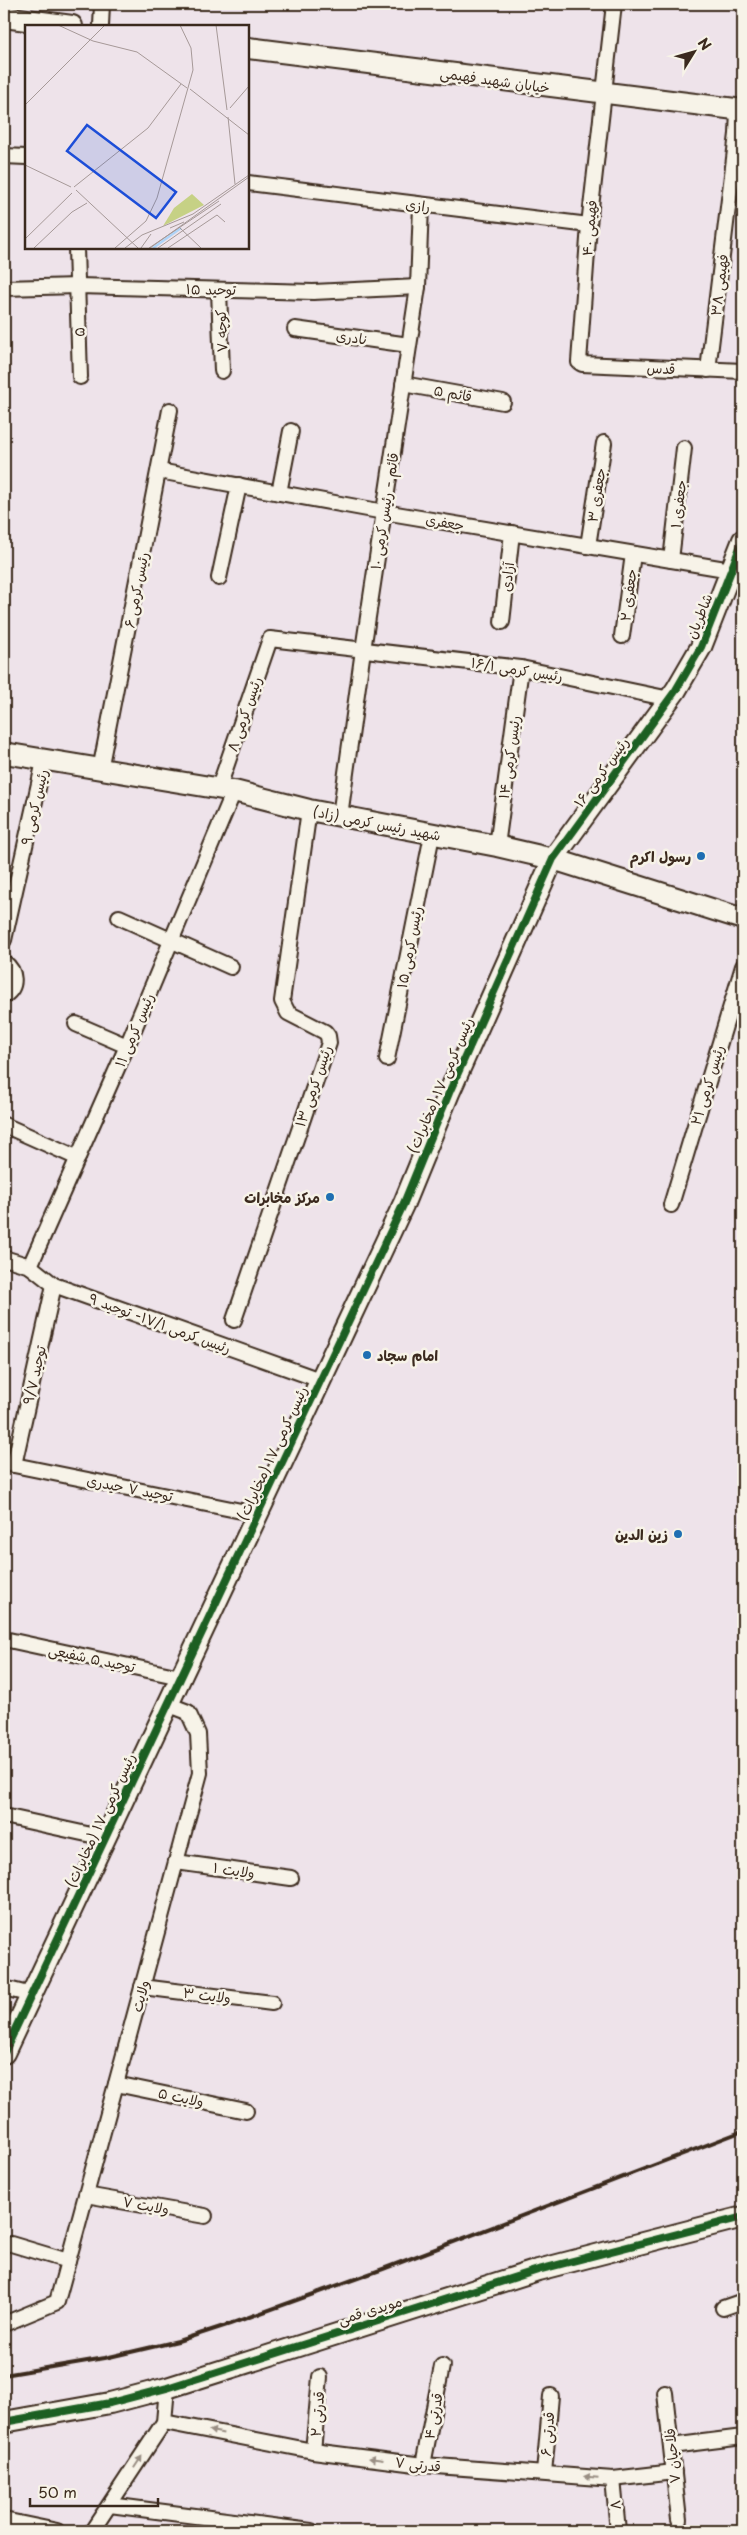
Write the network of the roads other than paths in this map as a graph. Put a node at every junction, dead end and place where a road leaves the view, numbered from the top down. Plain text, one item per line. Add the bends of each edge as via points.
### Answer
1 (102, 4) edge
2 (614, 4) edge
3 (4, 18) edge
4 (64, 25) edge
5 (101, 25) edge
6 (249, 48) edge
7 (603, 95) junction
8 (740, 110) edge
9 (4, 156) edge
10 (25, 157) edge
11 (249, 183) edge
12 (421, 205) junction
13 (589, 225) junction
14 (76, 249) edge
15 (78, 286) junction
16 (418, 286) junction
17 (4, 288) edge
18 (219, 290) junction
19 (295, 329) dead end
20 (409, 346) junction
21 (579, 362) joint
22 (708, 370) junction
23 (222, 371) dead end
24 (743, 371) edge
25 (80, 377) dead end
26 (403, 384) junction
27 (503, 402) dead end
28 (170, 410) dead end
29 (291, 431) dead end
30 (604, 443) dead end
31 (684, 448) dead end
32 (159, 471) junction
33 (239, 486) junction
34 (279, 493) junction
35 (384, 512) junction
36 (512, 533) junction
37 (743, 540) edge
38 (588, 546) junction
39 (633, 554) junction
40 (671, 560) junction
41 (737, 571) edge
42 (219, 578) dead end
43 (502, 622) dead end
44 (622, 636) dead end
45 (270, 639) joint
46 (362, 650) junction
47 (521, 668) junction
48 (670, 699) junction
49 (4, 753) edge
50 (44, 761) junction
51 (100, 770) junction
52 (226, 791) junction
53 (309, 810) junction
54 (340, 816) junction
55 (432, 835) junction
56 (496, 846) junction
57 (553, 859) junction
58 (119, 917) dead end
59 (743, 919) edge
60 (172, 939) junction
61 (4, 940) edge
62 (4, 962) edge
63 (743, 966) edge
64 (231, 967) dead end
65 (4, 996) edge
66 (76, 1024) dead end
67 (127, 1046) junction
68 (387, 1060) dead end
69 (4, 1125) edge
70 (78, 1158) junction
71 (671, 1204) dead end
72 (4, 1258) edge
73 (30, 1266) junction
74 (54, 1285) junction
75 (234, 1320) dead end
76 (320, 1380) junction
77 (9, 1464) edge
78 (256, 1514) junction
79 (4, 1639) edge
80 (180, 1677) junction
81 (167, 1704) junction
82 (4, 1816) edge
83 (105, 1838) junction
84 (176, 1862) junction
85 (291, 1878) dead end
86 (142, 1987) junction
87 (4, 1988) edge
88 (32, 1995) junction
89 (272, 2003) dead end
90 (4, 2053) edge
91 (116, 2084) junction
92 (246, 2111) dead end
93 (86, 2194) junction
94 (205, 2216) dead end
95 (743, 2217) edge
96 (11, 2244) dead end
97 (68, 2261) junction
98 (743, 2301) edge
99 (723, 2308) dead end
100 (4, 2324) edge
101 (442, 2366) dead end
102 (320, 2377) dead end
103 (167, 2388) junction
104 (665, 2393) dead end
105 (551, 2396) dead end
106 (4, 2422) edge
107 (164, 2422) junction
108 (743, 2436) edge
109 (671, 2446) junction
110 (313, 2451) junction
111 (423, 2465) junction
112 (674, 2472) junction
113 (544, 2473) junction
114 (613, 2479) junction
115 (110, 2505) junction
116 (4, 2520) edge
117 (679, 2520) dead end
118 (57, 2531) edge
119 (92, 2531) edge
120 (311, 2531) edge
121 (618, 2531) edge

1 - 5 street
2 - 7 street, فهیمی ۴۰
3 - 4 street
6 - 7 street, خیابان شهید فهیمی
7 - 8 street, خیابان شهید فهیمی
7 - 13 street, فهیمی ۴۰
8 - 22 street, فهیمی ۳۸
9 - 10 street
11 - 12 street, رازی
12 - 13 street, رازی
12 - 16 street, قائم - رئیس کرمی ۱۰
13 - 21 street, فهیمی ۴۰
14 - 15 street, ۵
15 - 17 street, توحید ۱۵
15 - 18 street, توحید ۱۵
15 - 25 street, ۵
16 - 18 street, توحید ۱۵ via 314,292
16 - 20 street, قائم - رئیس کرمی ۱۰
18 - 23 street, کوچه ۷
19 - 20 street, نادری
20 - 26 street, قائم - رئیس کرمی ۱۰
21 - 22 street, قدس
22 - 24 street, قدس
26 - 27 street, قائم ۵
26 - 35 street, قائم - رئیس کرمی ۱۰
28 - 32 street, رئیس کرمی ۶
29 - 34 street
30 - 38 street, جعفری ۳
31 - 40 street, جعفری ۱
32 - 33 street, جعفری
32 - 51 street, رئیس کرمی ۶
33 - 34 street, جعفری
33 - 42 street
34 - 35 street, جعفری
35 - 36 street, جعفری
35 - 46 street, قائم - رئیس کرمی ۱۰
36 - 38 street, جعفری
36 - 43 street, آزادی
37 - 41 street, شاطریان
38 - 39 street, جعفری
39 - 40 street, جعفری
39 - 44 street, جعفری ۲
40 - 41 street, جعفری
41 - 48 street, شاطریان via 701,647
45 - 46 street, رئیس کرمی ۱۶/۱
45 - 52 street, رئیس کرمی ۸
46 - 47 street, رئیس کرمی ۱۶/۱
46 - 54 street, قائم - رئیس کرمی ۱۰
47 - 48 street, رئیس کرمی ۱۶/۱
47 - 56 street, رئیس کرمی ۱۴
48 - 57 street, رئیس کرمی ۱۶
49 - 50 street, شهید رئیس کرمی (زاد)
50 - 51 street, شهید رئیس کرمی (زاد)
50 - 61 street, رئیس کرمی ۹
51 - 52 street, شهید رئیس کرمی (زاد)
52 - 53 street, شهید رئیس کرمی (زاد)
52 - 60 street, رئیس کرمی ۱۱
53 - 54 street, شهید رئیس کرمی (زاد)
53 - 75 street, رئیس کرمی ۱۳ via 282,1001 288,1013 325,1032 329,1043
54 - 55 street, شهید رئیس کرمی (زاد)
55 - 56 street, شهید رئیس کرمی (زاد)
55 - 68 street, رئیس کرمی ۱۵
56 - 57 street, شهید رئیس کرمی (زاد)
57 - 59 street, شهید رئیس کرمی (زاد)
57 - 76 street, رئیس کرمی ۱۷ (مخابرات) via 404,1203
58 - 60 street
60 - 64 street
60 - 67 street, رئیس کرمی ۱۱
62 - 65 street via 14,978 11,990
63 - 71 street, رئیس کرمی ۲۱
66 - 67 street
67 - 70 street, رئیس کرمی ۱۱
69 - 70 street
70 - 73 street, رئیس کرمی ۱۱
72 - 73 street, رئیس کرمی ۱۷/۱- توحید ۹
73 - 74 street, رئیس کرمی ۱۷/۱- توحید ۹
74 - 76 street, رئیس کرمی ۱۷/۱- توحید ۹
74 - 77 street, توحید ۹/۷
76 - 78 street, رئیس کرمی ۱۷ (مخابرات)
77 - 78 street, توحید ۷ حیدری
78 - 80 street, رئیس کرمی ۱۷ (مخابرات)
79 - 80 street, توحید ۵ شفیعی
80 - 81 street, رئیس کرمی ۱۷ (مخابرات)
81 - 83 street, رئیس کرمی ۱۷ (مخابرات)
81 - 84 street, ولایت via 188,1712 198,1734 200,1773
82 - 83 street
83 - 88 street, رئیس کرمی ۱۷ (مخابرات)
84 - 85 street, ولایت ۱
84 - 86 street, ولایت
86 - 89 street, ولایت ۳
86 - 91 street, ولایت
87 - 88 street
88 - 90 street, رئیس کرمی ۱۷ (مخابرات)
91 - 92 street, ولایت ۵
91 - 93 street, ولایت
93 - 94 street, ولایت ۷
93 - 97 street, ولایت
95 - 103 street, مویدی قمی via 538,2270
96 - 97 street
97 - 100 street, ولایت via 57,2302
98 - 99 street
101 - 111 street, قدرتی ۴
102 - 110 street, قدرتی ۲
103 - 106 street, مویدی قمی via 110,2403
103 - 107 street
104 - 109 street, فلاحیان ۷
105 - 113 street, قدرتی ۶
110 -> 107 street, قدرتی ۷
115 -> 107 street
108 - 109 street
109 - 112 street, فلاحیان ۷
111 -> 110 street, قدرتی ۷
111 - 113 street, قدرتی ۷
112 - 114 street, قدرتی ۷
112 - 117 street, فلاحیان ۷
114 -> 113 street, قدرتی ۷
114 - 121 street, ۸
115 - 119 street
115 - 120 street
116 - 118 street

